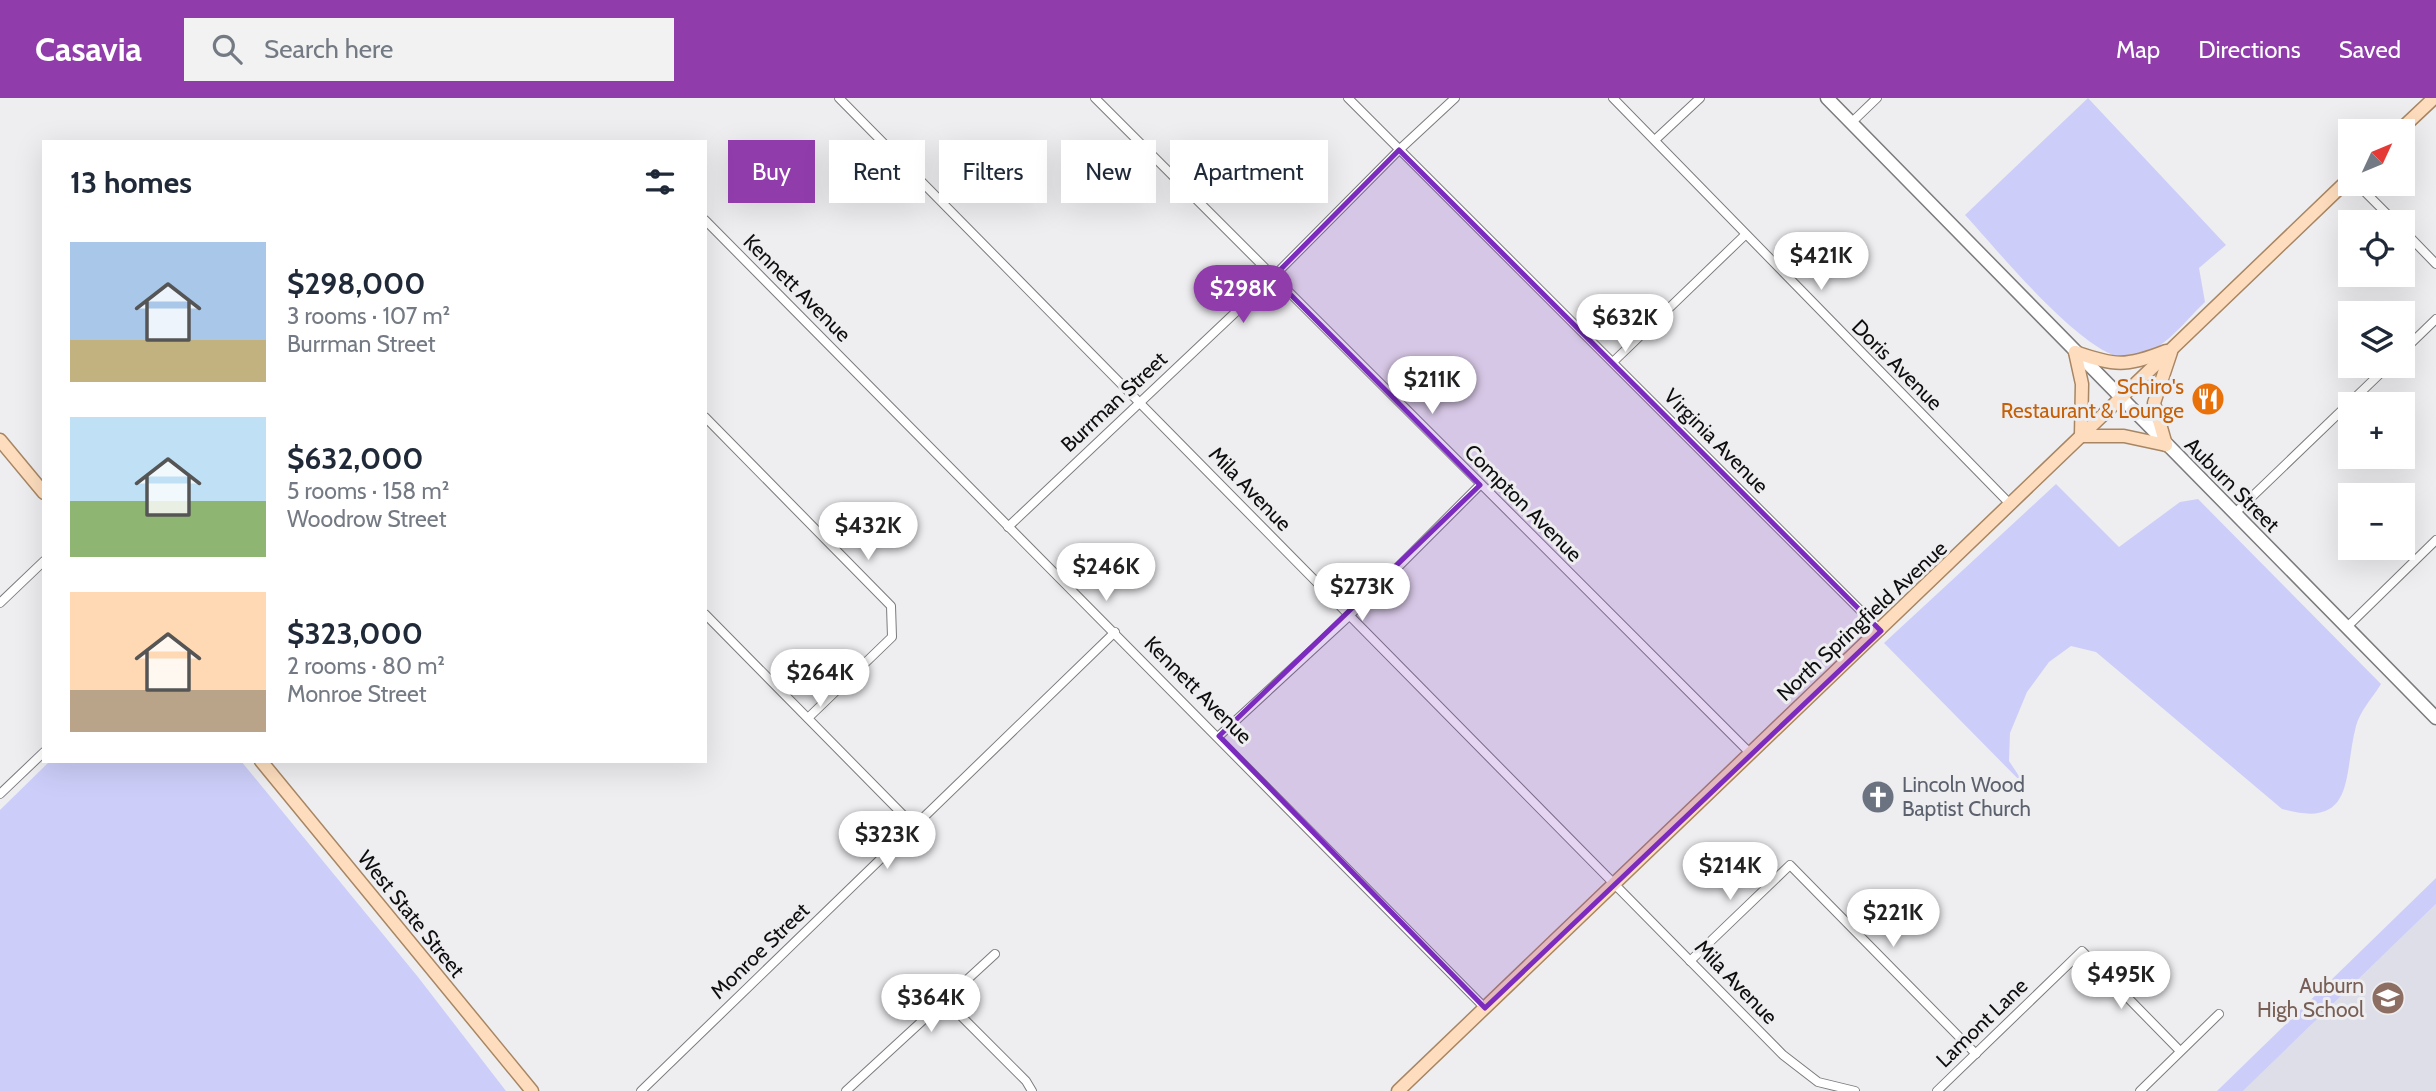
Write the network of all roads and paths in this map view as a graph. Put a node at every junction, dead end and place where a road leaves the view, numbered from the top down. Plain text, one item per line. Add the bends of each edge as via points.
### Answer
1 (839, 98) edge
2 (1095, 98) edge
3 (1348, 98) edge
4 (1455, 98) edge
5 (1613, 98) edge
6 (1700, 98) edge
7 (1827, 98) edge
8 (1877, 98) edge
9 (2434, 98) edge
10 (2412, 119) edge
11 (1851, 123) junction
12 (1656, 139) junction
13 (1399, 150) junction
14 (2338, 190) edge
15 (2369, 196) edge
16 (2383, 210) edge
17 (707, 222) edge
18 (1745, 235) junction
19 (2415, 242) edge
20 (2436, 264) edge
21 (1273, 277) junction
22 (2436, 319) edge
23 (2415, 339) edge
24 (2173, 348) junction
25 (2075, 352) junction
26 (1613, 362) junction
27 (2376, 378) edge
28 (2120, 398) junction
29 (1140, 401) junction
30 (707, 419) edge
31 (2081, 436) junction
32 (0, 440) edge
33 (2166, 445) junction
34 (1480, 485) junction
35 (42, 492) edge
36 (2011, 505) junction
37 (2234, 514) junction
38 (1008, 527) junction
39 (2436, 540) edge
40 (42, 563) edge
41 (0, 603) edge
42 (707, 616) edge
43 (1349, 616) junction
44 (2347, 627) junction
45 (1881, 631) junction
46 (1115, 632) junction
47 (808, 718) junction
48 (2436, 718) edge
49 (1219, 736) junction
50 (1750, 753) junction
51 (42, 754) edge
52 (263, 763) edge
53 (0, 794) edge
54 (913, 825) junction
55 (1616, 885) junction
56 (995, 954) dead end
57 (1690, 961) junction
58 (946, 1001) junction
59 (1485, 1007) junction
60 (2218, 1014) dead end
61 (2180, 1051) junction
62 (1976, 1054) junction
63 (532, 1091) edge
64 (641, 1091) edge
65 (846, 1091) edge
66 (1032, 1091) edge
67 (1398, 1091) edge
68 (1855, 1091) edge
69 (1937, 1091) edge
70 (2140, 1091) edge

1 - 29 street, Mila Avenue
2 - 21 street, Compton Avenue
3 - 13 street, Virginia Avenue
4 - 13 street, Burrman Street
5 - 12 street, Doris Avenue
6 - 12 street
7 - 11 main road, Auburn Street
8 - 11 street
9 - 10 main road
11 - 25 main road, Auburn Street
12 - 18 street, Doris Avenue
13 - 21 street, Burrman Street
13 - 26 street, Virginia Avenue
14 - 24 main road, North Springfield Avenue
15 - 16 street
17 - 38 street, Kennett Avenue
18 - 26 street
18 - 36 street, Doris Avenue
19 - 20 street
21 - 29 street, Burrman Street
21 - 34 street, Compton Avenue
22 - 23 street
24 - 25 main road via 2127,365
24 - 28 main road, North Springfield Avenue
24 - 33 main road via 2154,403
25 - 28 main road, Auburn Street
25 - 31 main road via 2082,384
26 - 45 street, Virginia Avenue
27 - 37 street
28 - 31 main road, North Springfield Avenue
28 - 33 main road, Auburn Street
29 - 38 street, Burrman Street
29 - 43 street, Mila Avenue
30 - 47 street via 891,606 892,637
31 - 33 main road via 2124,436
31 - 36 main road, North Springfield Avenue
32 - 35 main road
33 - 37 main road, Auburn Street
34 - 43 street
34 - 50 street, Compton Avenue
36 - 45 main road, North Springfield Avenue
37 - 44 main road, Auburn Street
38 - 46 street, Kennett Avenue
39 - 44 street
40 - 41 street
42 - 47 street
43 - 49 street
43 - 55 street, Mila Avenue
44 - 48 main road, Auburn Street
45 - 50 main road, North Springfield Avenue
46 - 49 street, Kennett Avenue
46 - 54 street, Monroe Street
47 - 54 street
49 - 59 street, Kennett Avenue
50 - 55 main road, North Springfield Avenue
51 - 53 street
52 - 63 main road, West State Street
54 - 64 street, Monroe Street
55 - 57 street, Mila Avenue
55 - 59 main road, North Springfield Avenue
56 - 58 street
57 - 62 street via 1790,865
57 - 68 street, Mila Avenue via 1783,1055 1818,1082
58 - 65 street
58 - 66 street
59 - 67 main road, North Springfield Avenue
60 - 61 street
61 - 62 street, Lamont Lane via 2082,951
61 - 70 street
62 - 69 street, Lamont Lane

